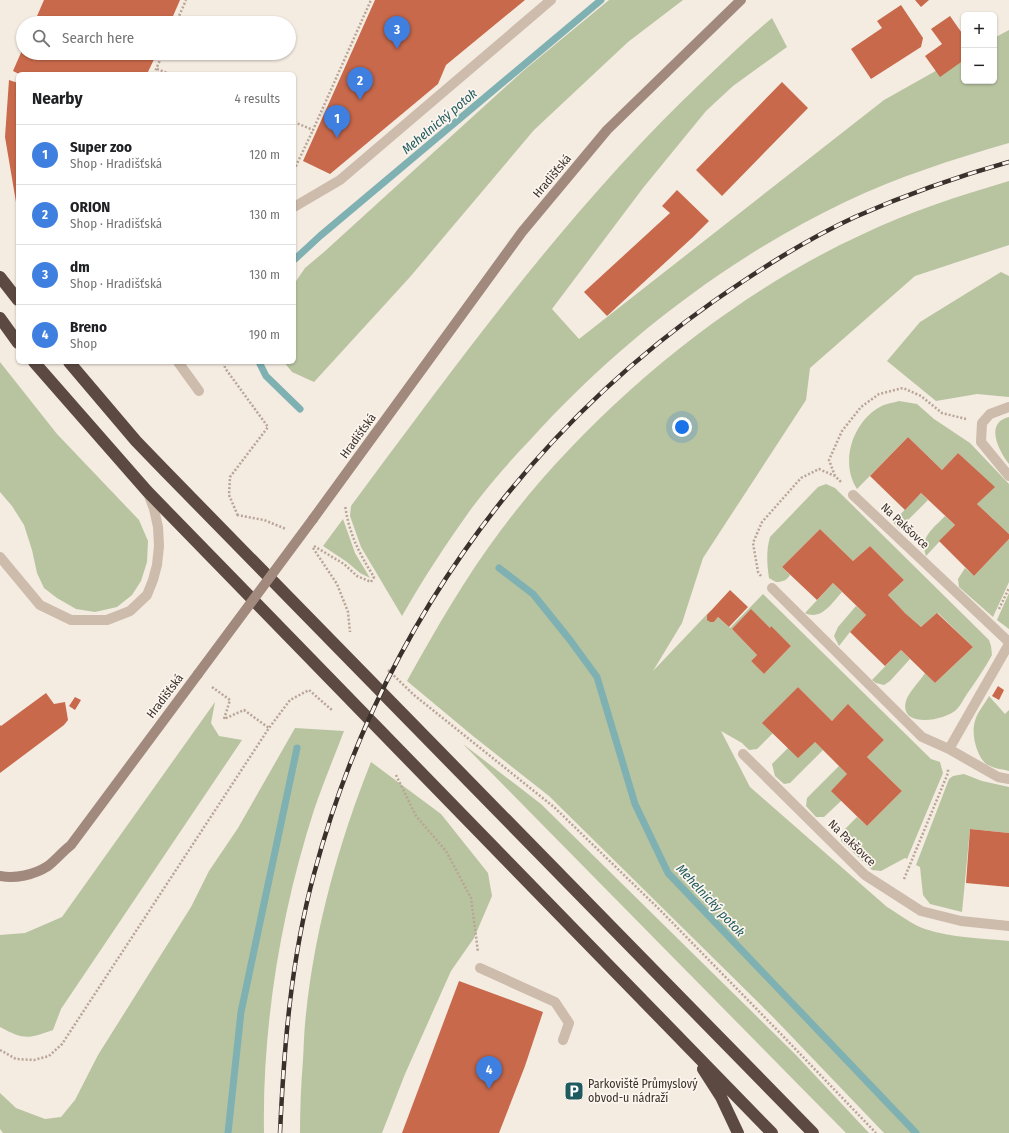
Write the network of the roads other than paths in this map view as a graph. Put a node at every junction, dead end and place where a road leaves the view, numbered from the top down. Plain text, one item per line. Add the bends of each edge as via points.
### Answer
1 (551, 0) edge
2 (741, 0) edge
3 (296, 206) edge
4 (0, 277) edge
5 (16, 297) edge
6 (0, 318) edge
7 (0, 327) edge
8 (16, 340) edge
9 (16, 341) edge
10 (36, 364) edge
11 (70, 364) edge
12 (182, 364) edge
13 (199, 391) dead end
14 (1009, 407) edge
15 (1009, 476) edge
16 (147, 491) junction
17 (854, 495) road end
18 (0, 557) edge
19 (772, 588) road end
20 (1009, 643) edge
21 (949, 749) junction
22 (743, 754) dead end
23 (1009, 779) edge
24 (0, 876) edge
25 (1009, 926) edge
26 (480, 968) road end
27 (563, 1040) dead end
28 (688, 1047) junction
29 (738, 1133) edge
30 (772, 1133) edge
31 (813, 1133) edge

1 - 3 street via 340,180
2 - 24 street, Hradišťská, bridge via 607,130 522,232 314,519 71,845 48,866 10,878
4 - 5 highway
6 - 8 highway
7 - 9 highway
10 - 16 highway
11 - 31 highway via 136,441
12 - 13 street
14 - 15 street via 990,414 982,423 981,442
16 - 18 street via 158,527 157,565 147,595 130,612 107,620 71,620 40,605
16 - 28 highway
17 - 20 street, Na Pakšovce
19 - 21 street via 922,737
20 - 21 street, Na Pakšovce
21 - 23 street via 998,777
22 - 25 street, Na Pakšovce via 864,875 896,896 921,911 961,921
26 - 27 street via 555,1002 569,1022
28 - 29 highway via 721,1097
28 - 30 highway

